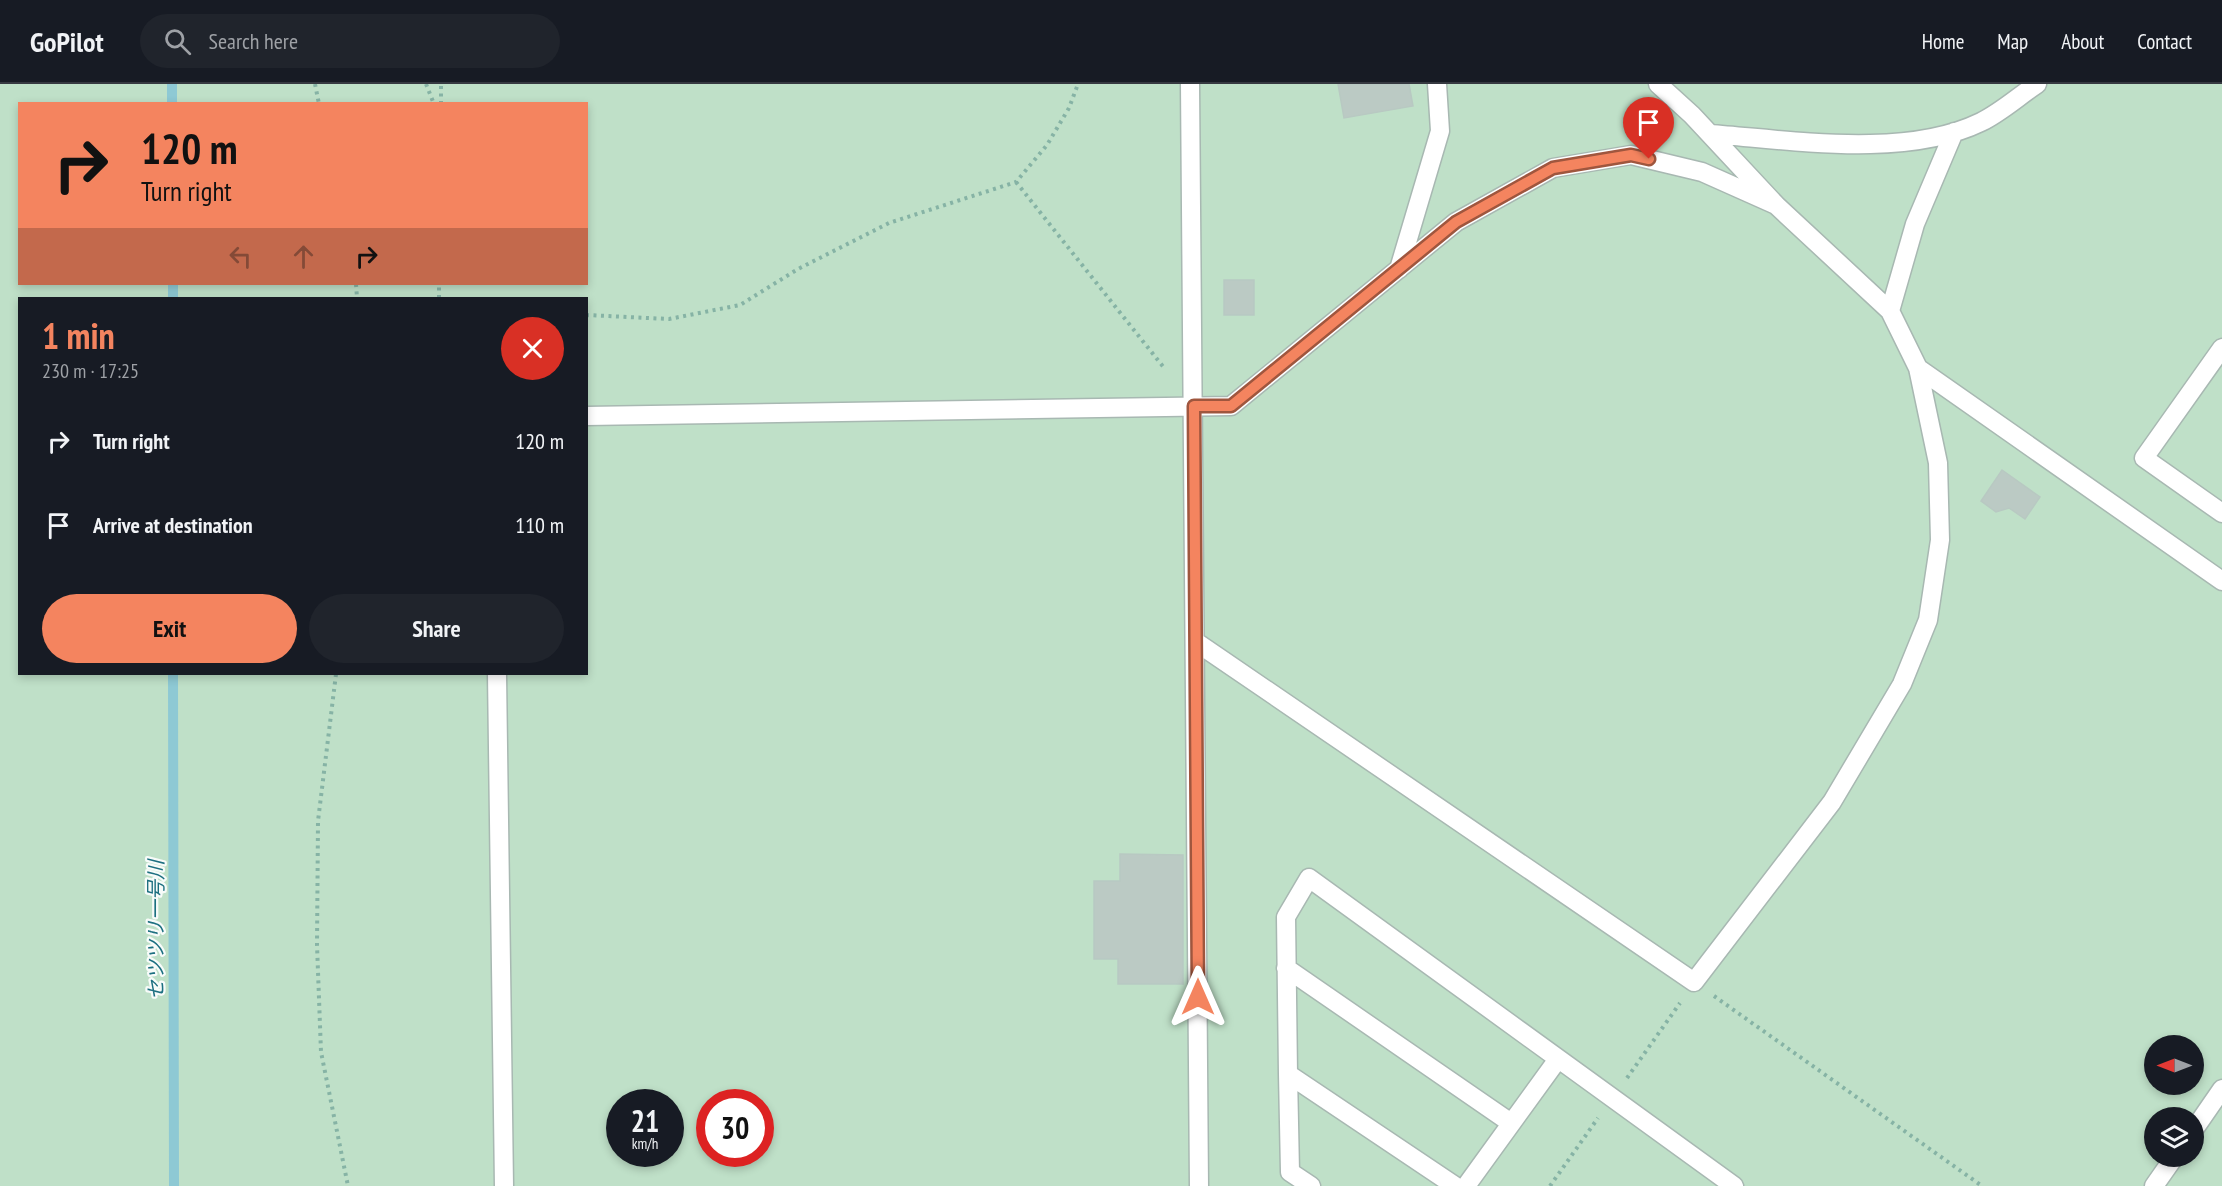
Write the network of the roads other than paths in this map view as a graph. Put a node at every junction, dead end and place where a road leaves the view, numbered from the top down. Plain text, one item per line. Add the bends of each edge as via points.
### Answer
1 (1190, 84) edge
2 (1437, 84) edge
3 (1658, 84) edge
4 (2037, 84) edge
5 (1954, 132) junction
6 (1710, 134) junction
7 (1776, 205) junction
8 (1399, 269) junction
9 (1890, 311) junction
10 (2222, 348) edge
11 (1918, 368) junction
12 (1194, 406) junction
13 (588, 416) edge
14 (2222, 512) edge
15 (2222, 581) edge
16 (1196, 642) junction
17 (497, 675) edge
18 (1286, 968) junction
19 (1558, 1059) junction
20 (1288, 1074) junction
21 (2222, 1089) edge
22 (2204, 1115) edge
23 (1511, 1123) junction
24 (2167, 1167) edge
25 (504, 1186) edge
26 (1199, 1186) edge
27 (1311, 1186) edge
28 (1455, 1186) edge
29 (1466, 1186) edge
30 (1734, 1186) edge
31 (2154, 1186) edge

1 - 12 street
2 - 8 street via 1440,131
3 - 6 street
4 - 5 street via 1982,122
5 - 6 street via 1874,146
5 - 9 street via 1915,224
6 - 7 street
7 - 8 street via 1702,172 1631,155 1553,168 1456,222
7 - 9 street
8 - 12 street via 1231,406
9 - 11 street
10 - 14 street via 2144,458
11 - 15 street
11 - 16 street via 1938,463 1940,540 1928,620 1902,684 1832,802 1694,982
12 - 13 street
12 - 16 street
16 - 26 street
17 - 25 street
18 - 19 street via 1286,917 1309,878
18 - 20 street
18 - 23 street
19 - 23 street
19 - 30 street
20 - 27 street via 1290,1172
20 - 28 street
21 - 22 street
23 - 29 street
24 - 31 street

